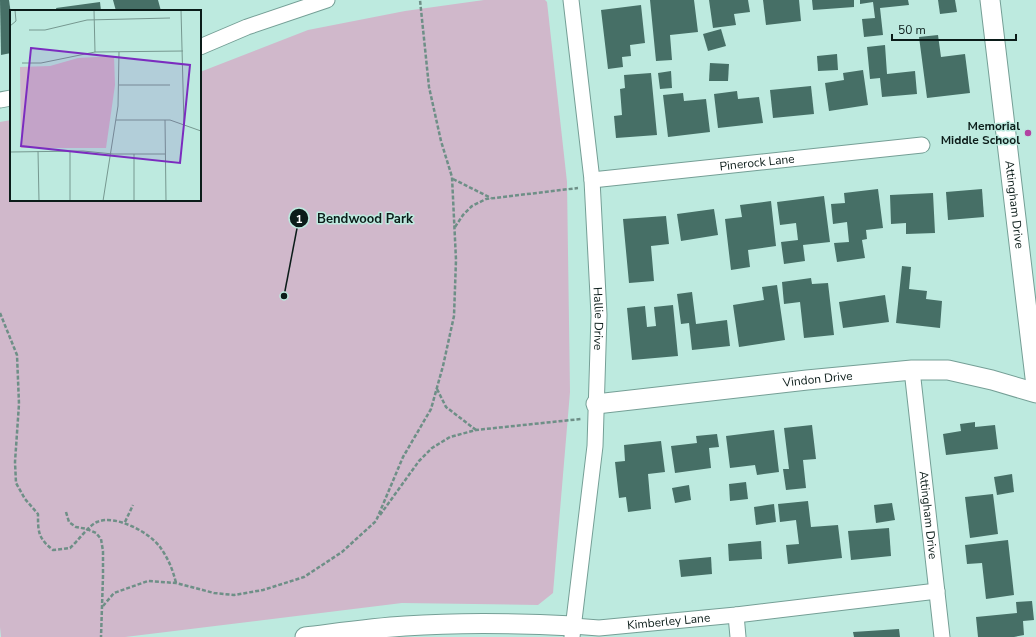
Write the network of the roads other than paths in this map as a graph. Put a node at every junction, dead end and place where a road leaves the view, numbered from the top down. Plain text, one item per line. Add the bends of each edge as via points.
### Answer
1 (328, 0) edge
2 (571, 0) edge
3 (990, 0) edge
4 (201, 47) edge
5 (10, 98) edge
6 (0, 100) edge
7 (922, 145) dead end
8 (592, 183) junction
9 (912, 370) junction
10 (1036, 386) edge
11 (1036, 393) edge
12 (596, 411) junction
13 (937, 591) junction
14 (736, 615) junction
15 (572, 632) edge
16 (314, 636) edge
17 (738, 637) edge
18 (942, 637) edge

1 - 4 street via 247,27
2 - 8 street, Hallie Drive
3 - 10 street, Attingham Drive
5 - 6 street
7 - 8 street, Pinerock Lane
8 - 12 street, Hallie Drive via 599,315
9 - 11 street, Vindon Drive via 948,370
9 - 12 street, Vindon Drive via 807,380
9 - 13 street, Attingham Drive
12 - 15 street, Hallie Drive
13 - 14 street, Kimberley Lane
13 - 18 street, Attingham Drive
14 - 15 street, Kimberley Lane
14 - 17 street
15 - 16 street, Kimberley Lane via 536,624 470,623 404,626

